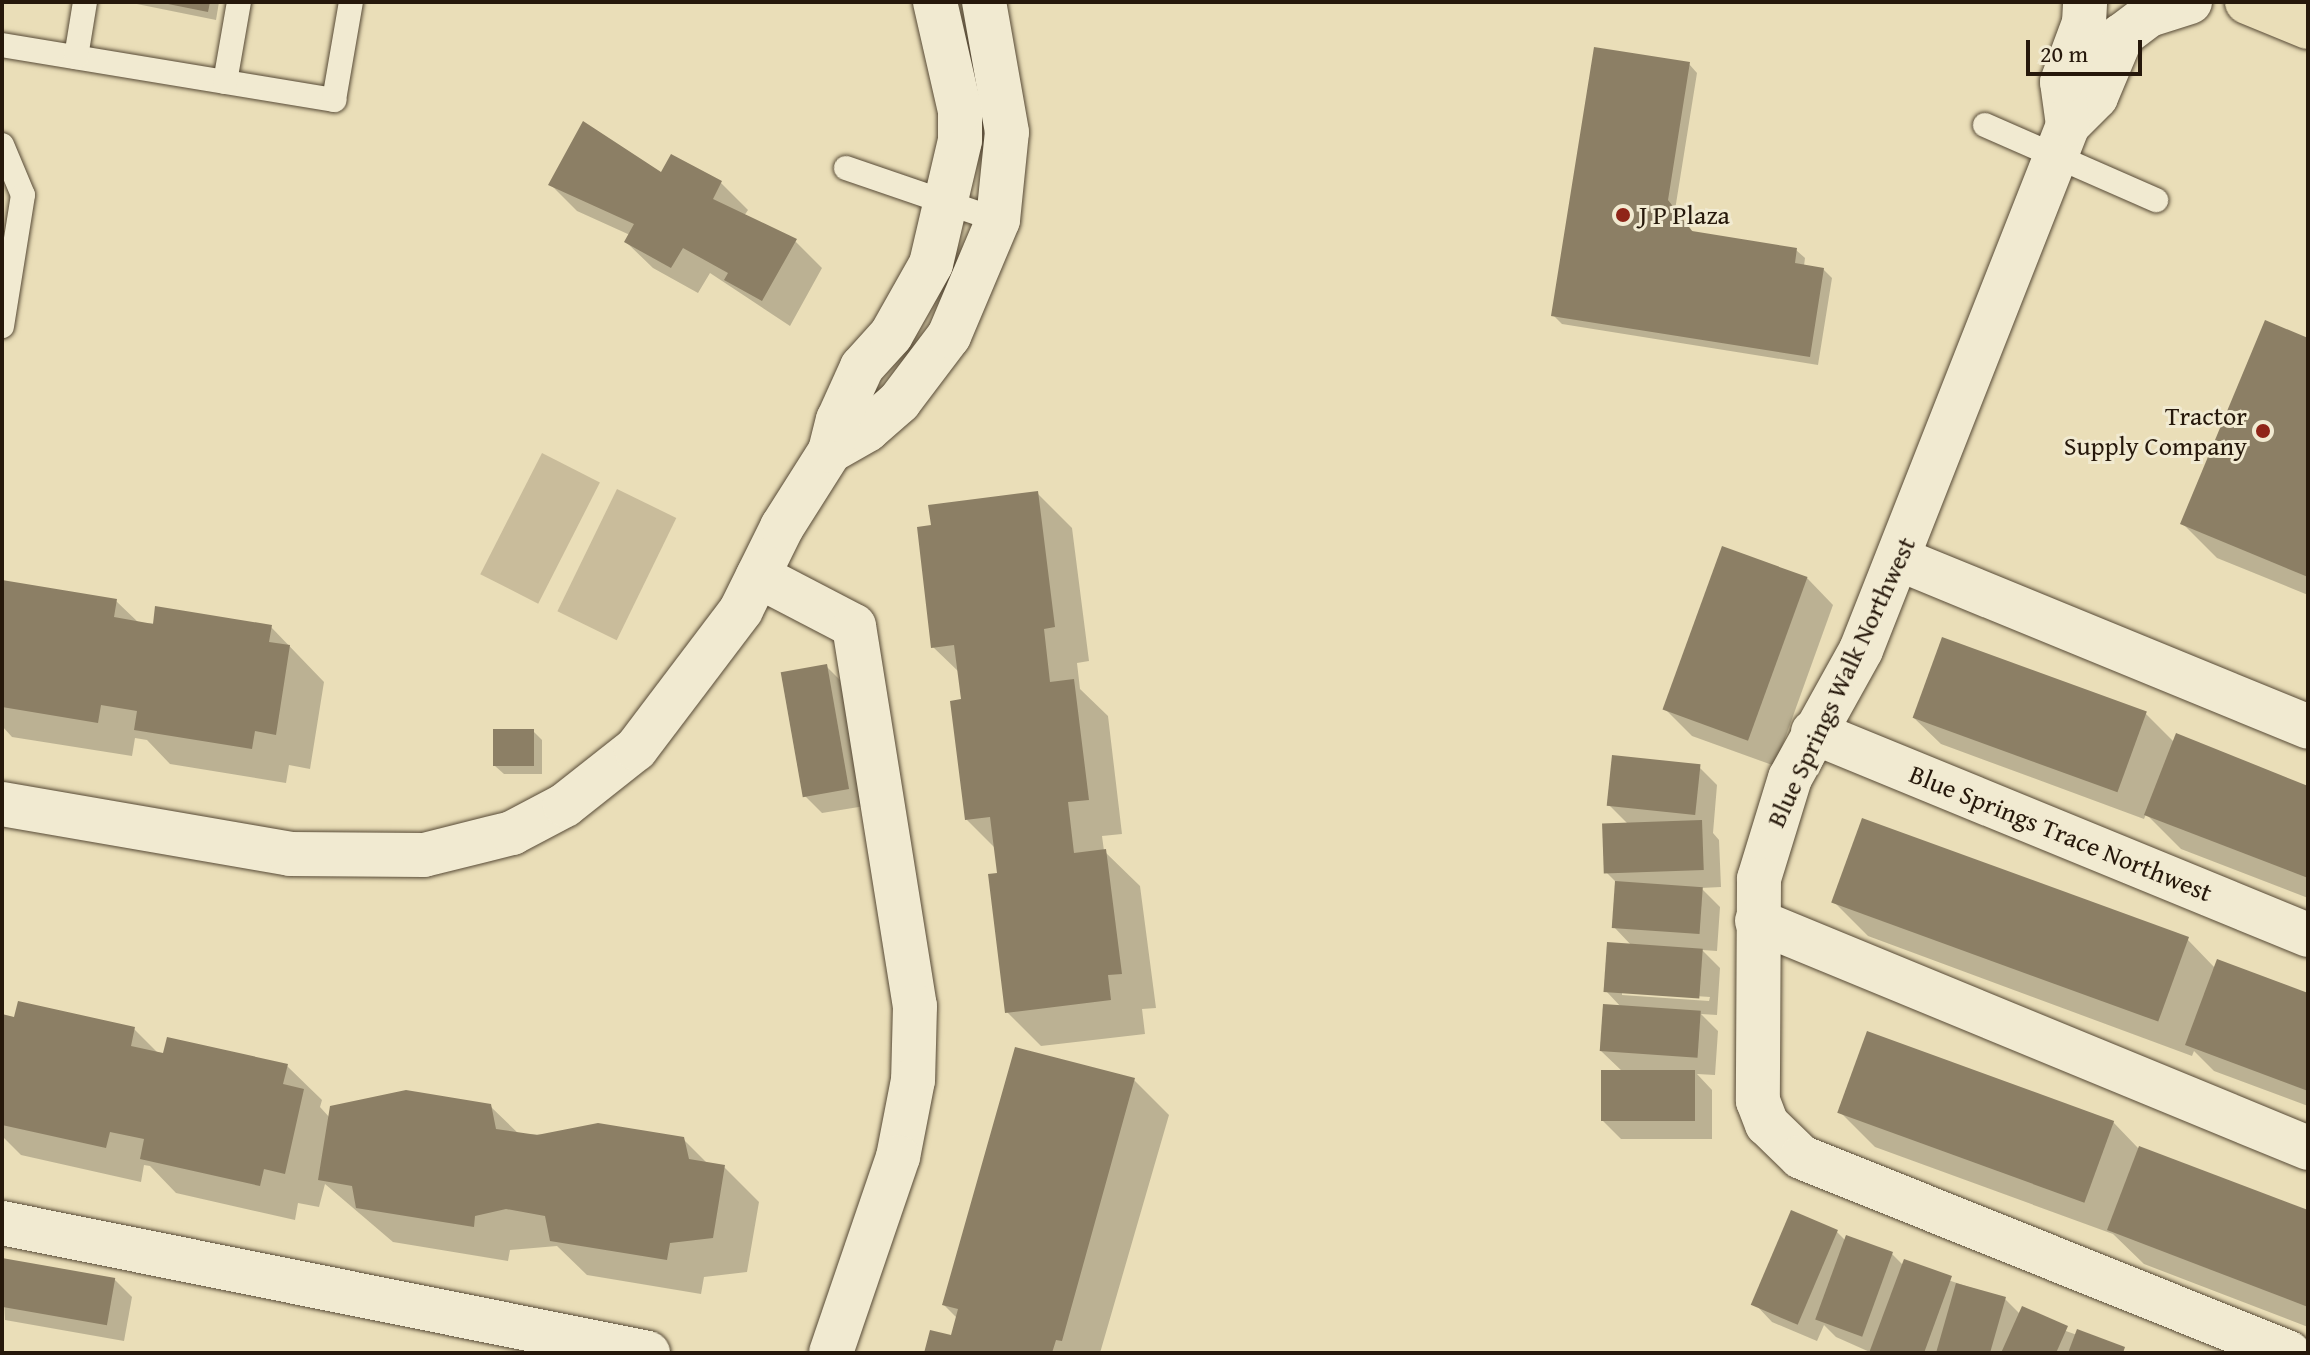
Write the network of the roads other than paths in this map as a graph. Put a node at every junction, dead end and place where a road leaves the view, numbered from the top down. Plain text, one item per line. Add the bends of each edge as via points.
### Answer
1 (85, 2) edge
2 (239, 2) edge
3 (351, 2) edge
4 (935, 2) edge
5 (984, 2) edge
6 (2085, 2) edge
7 (2190, 2) edge
8 (2247, 2) edge
9 (2308, 27) edge
10 (2, 45) edge
11 (76, 57) junction
12 (225, 82) junction
13 (1985, 125) dead end
14 (2062, 140) junction
15 (2, 145) edge
16 (846, 168) dead end
17 (2156, 200) dead end
18 (949, 204) junction
19 (998, 220) junction
20 (2, 326) edge
21 (830, 451) junction
22 (1899, 559) junction
23 (758, 576) junction
24 (2308, 727) edge
25 (1813, 732) junction
26 (2, 804) edge
27 (1757, 921) junction
28 (2308, 935) edge
29 (2308, 1148) edge
30 (2, 1223) edge
31 (648, 1353) edge
32 (831, 1353) edge
33 (2289, 1353) edge

1 - 11 lane
2 - 12 lane
3 - 12 lane via 334,100
4 - 18 street via 960,111
5 - 19 street via 1007,132
6 - 14 street, Blue Springs Walk Northwest via 2084,23 2062,82
7 - 14 street, Blue Springs Walk Northwest via 2149,15 2122,35 2096,97
8 - 9 main road
10 - 11 lane
11 - 12 lane
13 - 14 lane
14 - 17 lane
14 - 22 street, Blue Springs Walk Northwest
15 - 20 lane via 23,195
16 - 18 lane
18 - 19 lane
18 - 21 street via 931,264 891,335 855,380
19 - 21 street via 949,336 899,402 867,430
21 - 23 street
22 - 24 street
22 - 25 street, Blue Springs Walk Northwest via 1838,697
23 - 26 street via 741,610 636,749 565,805 512,833 424,855 290,854
23 - 32 street via 854,626 915,1006 913,1080 898,1157
25 - 27 street, Blue Springs Walk Northwest via 1771,828 1759,879
25 - 28 street, Blue Springs Trace Northwest
27 - 29 street
27 - 33 street, Blue Springs Walk Northwest via 1758,1101 1781,1142 1801,1157
30 - 31 street

